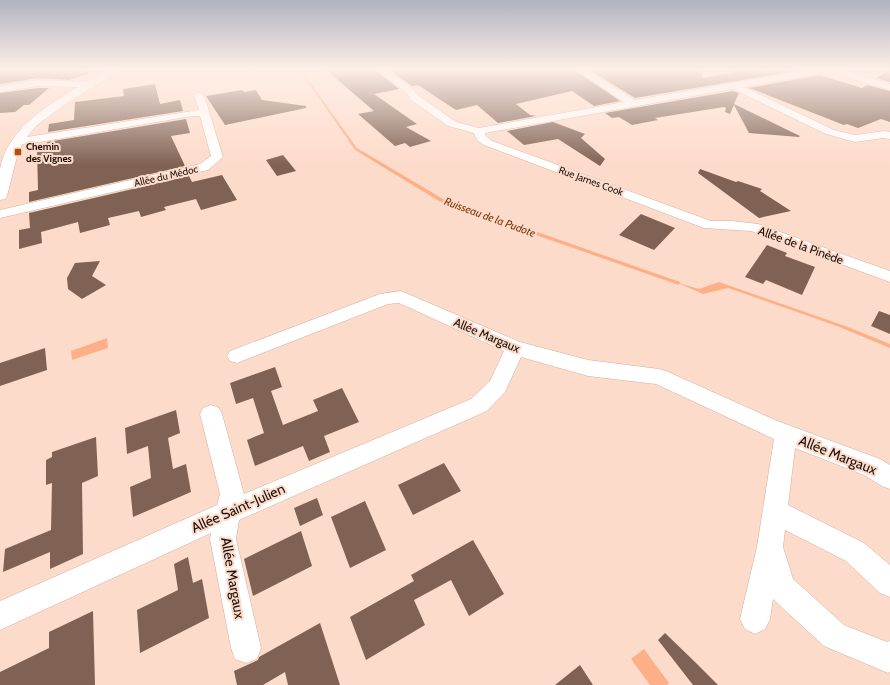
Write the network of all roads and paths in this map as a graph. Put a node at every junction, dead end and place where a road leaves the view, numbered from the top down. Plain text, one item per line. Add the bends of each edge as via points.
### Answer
1 (65, 101) edge
2 (201, 101) edge
3 (419, 101) edge
4 (630, 101) edge
5 (645, 101) edge
6 (766, 101) edge
7 (633, 103) junction
8 (205, 112) junction
9 (479, 131) junction
10 (890, 136) edge
11 (16, 144) junction
12 (0, 149) edge
13 (0, 196) edge
14 (0, 214) edge
15 (709, 225) joint
16 (890, 278) edge
17 (514, 348) junction
18 (236, 356) dead end
19 (212, 414) dead end
20 (786, 434) junction
21 (890, 478) edge
22 (775, 511) junction
23 (227, 513) junction
24 (770, 547) junction
25 (890, 583) edge
26 (0, 616) edge
27 (755, 619) dead end
28 (246, 648) dead end
29 (890, 656) edge

1 - 11 street via 40,117
2 - 8 street
3 - 9 street via 452,124
4 - 7 street
5 - 7 street
6 - 10 street via 830,132 855,138 884,134
7 - 9 street
8 - 11 street
8 - 14 street, Allée du Médoc via 217,157 204,167
9 - 15 street, Rue James Cook via 481,138 488,143
11 - 12 street
11 - 13 street
15 - 16 street, Allée de la Pinède via 753,227
17 - 18 street, Allée Margaux via 401,297 386,298
17 - 20 street, Allée Margaux via 588,368 659,377
17 - 23 street, Allée Saint-Julien via 498,386 479,405
19 - 23 street, Allée Margaux via 232,494
20 - 21 street, Allée Margaux via 872,467
20 - 22 street, Allée Margaux
22 - 24 street, Allée Margaux
22 - 25 street via 855,552
23 - 26 street, Allée Saint-Julien
23 - 28 street, Allée Margaux via 223,539
24 - 27 street
24 - 29 street, Allée Margaux via 782,588 834,636 888,658

